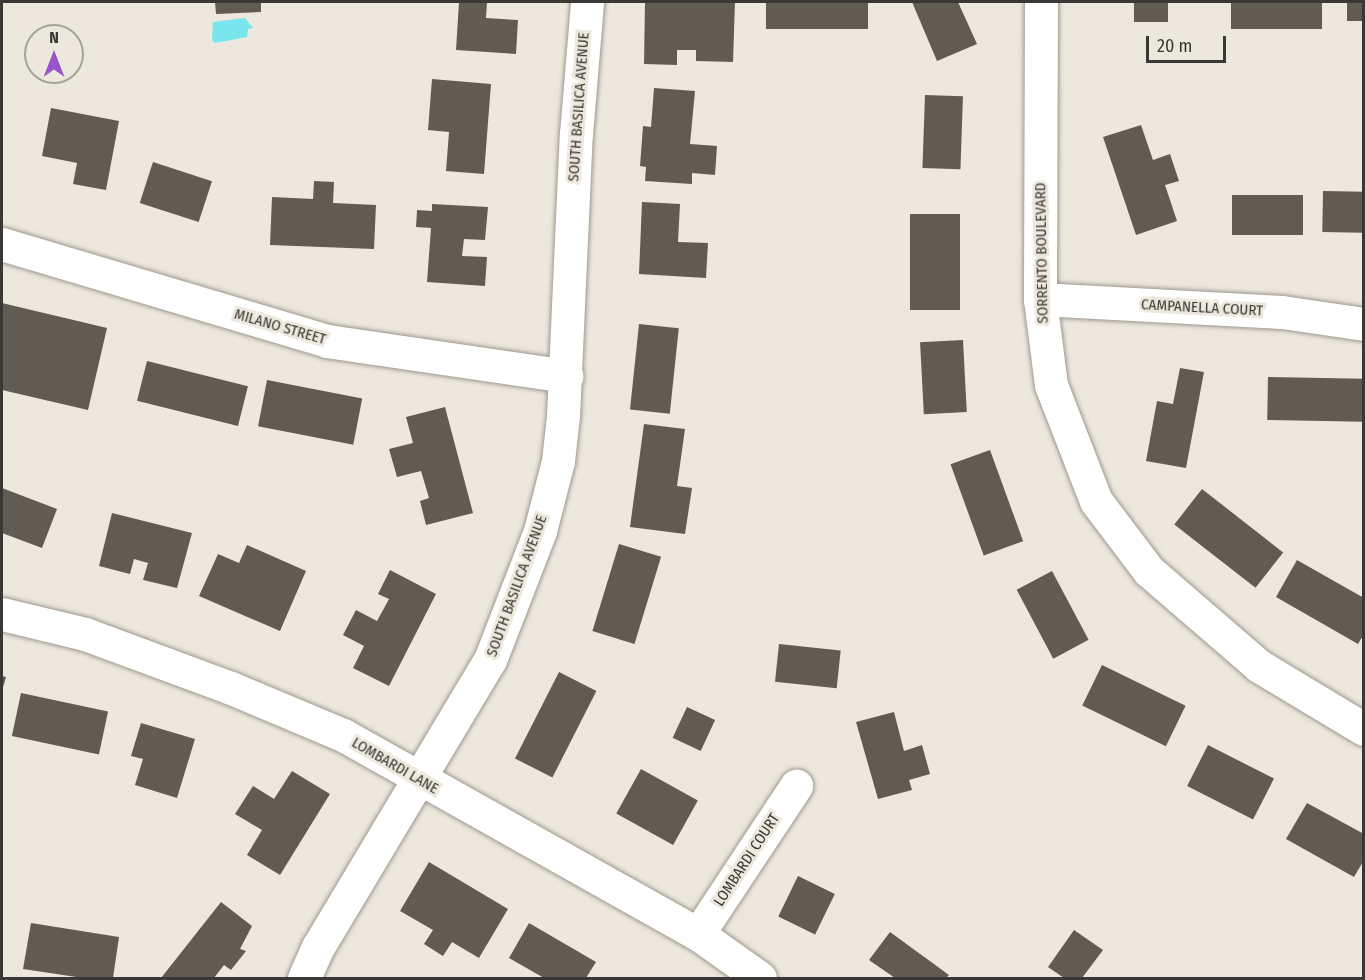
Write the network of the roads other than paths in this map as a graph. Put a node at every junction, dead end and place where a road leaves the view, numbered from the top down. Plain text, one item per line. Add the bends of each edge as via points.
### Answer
1 (587, 2) edge
2 (1041, 2) edge
3 (2, 244) edge
4 (1040, 299) junction
5 (1364, 324) edge
6 (566, 376) junction
7 (2, 614) edge
8 (1364, 729) edge
9 (420, 781) junction
10 (796, 786) dead end
11 (698, 934) junction
12 (304, 978) edge
13 (760, 978) edge

1 - 6 street, SOUTH BASILICA AVENUE via 576,134
2 - 4 street, SORRENTO BOULEVARD
3 - 6 street, MILANO STREET via 327,341
4 - 5 street, CAMPANELLA COURT via 1282,312
4 - 8 street, SORRENTO BOULEVARD via 1051,385 1096,501 1149,571 1251,658
6 - 9 street, SOUTH BASILICA AVENUE via 558,461 540,531 490,660
7 - 9 street, LOMBARDI LANE via 86,634 231,688 343,735
9 - 11 street, LOMBARDI LANE
9 - 12 street, SOUTH BASILICA AVENUE via 318,947
10 - 11 street, LOMBARDI COURT
11 - 13 street, LOMBARDI LANE

